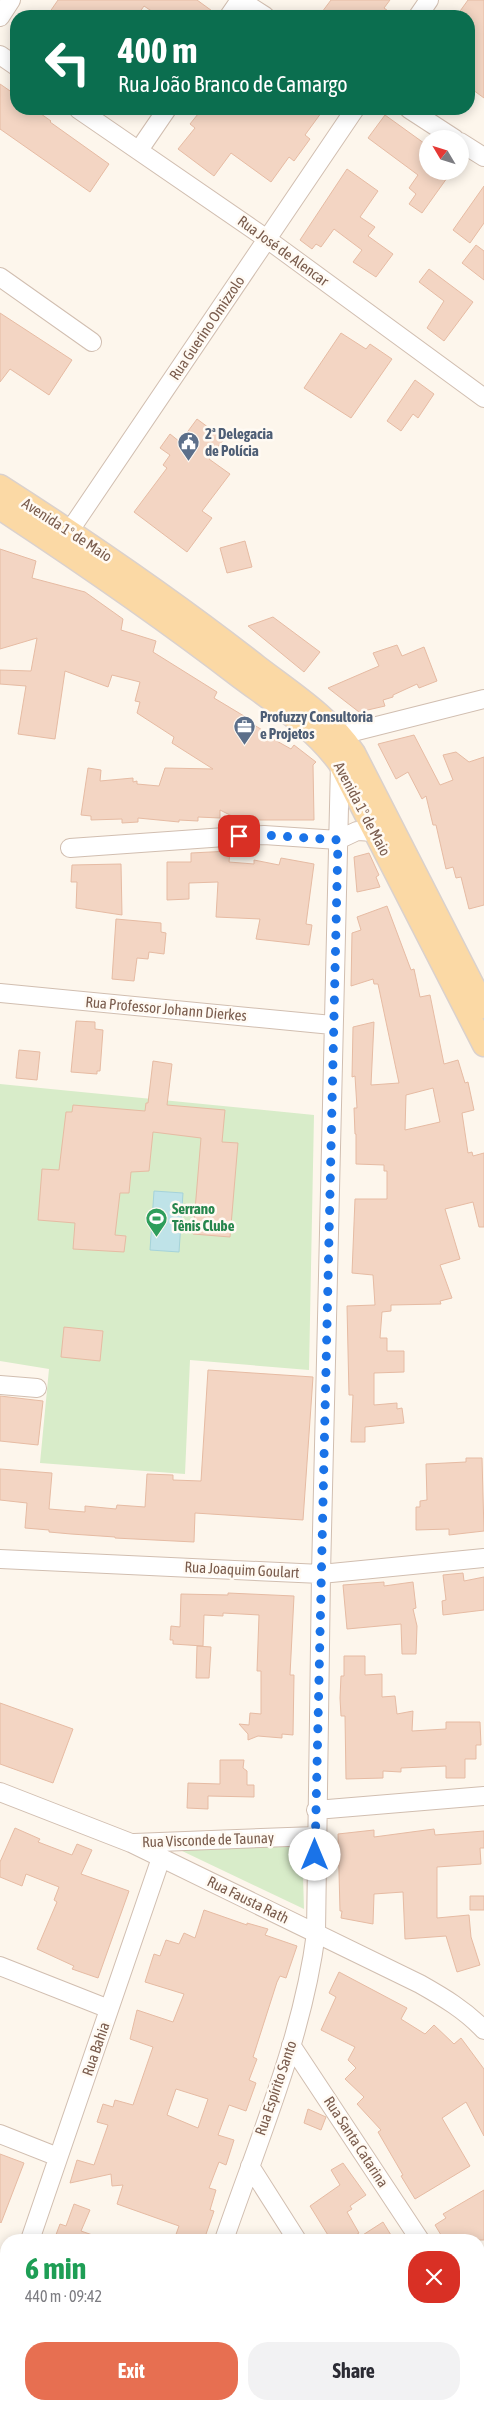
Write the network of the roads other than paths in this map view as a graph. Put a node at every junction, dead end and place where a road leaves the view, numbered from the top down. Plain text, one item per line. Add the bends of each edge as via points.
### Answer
1 (11, 0) edge
2 (240, 0) edge
3 (256, 10) edge
4 (0, 17) edge
5 (87, 115) edge
6 (163, 115) edge
7 (351, 115) edge
8 (418, 115) edge
9 (441, 130) edge
10 (469, 148) edge
11 (139, 150) junction
12 (484, 157) edge
13 (267, 239) junction
14 (0, 277) edge
15 (92, 342) dead end
16 (484, 398) edge
17 (0, 486) edge
18 (0, 508) edge
19 (64, 538) junction
20 (192, 628) junction
21 (484, 699) edge
22 (341, 735) junction
23 (340, 764) junction
24 (375, 832) junction
25 (338, 840) junction
26 (70, 848) dead end
27 (0, 994) edge
28 (484, 1007) edge
29 (332, 1025) junction
30 (484, 1045) edge
31 (0, 1385) edge
32 (37, 1388) dead end
33 (484, 1558) edge
34 (0, 1559) edge
35 (321, 1574) junction
36 (0, 1792) edge
37 (484, 1796) edge
38 (316, 1810) junction
39 (315, 1836) junction
40 (131, 1844) junction
41 (161, 1858) junction
42 (316, 1933) junction
43 (0, 1966) edge
44 (109, 2009) junction
45 (484, 2030) edge
46 (291, 2045) junction
47 (0, 2134) edge
48 (58, 2157) junction
49 (250, 2166) junction
50 (32, 2234) edge
51 (226, 2234) edge
52 (293, 2234) edge
53 (416, 2234) edge

1 - 4 street
2 - 3 street
5 - 11 street, Rua José de Alencar
6 - 11 street
7 - 13 street, Rua Guerino Omizzolo
8 - 9 street
10 - 12 street
11 - 13 street, Rua José de Alencar
13 - 16 street, Rua José de Alencar
13 - 19 street, Rua Guerino Omizzolo
14 - 15 street
17 - 19 main road, Avenida 1º de Maio
18 - 19 main road, Avenida 1º de Maio
19 - 20 main road, Avenida 1º de Maio via 104,576
20 - 22 main road, Avenida 1º de Maio via 322,717
20 - 23 main road, Avenida 1º de Maio via 319,739
21 - 22 street
22 - 23 main road
22 - 28 main road, Avenida 1º de Maio via 354,753
23 - 24 main road, Avenida 1º de Maio
23 - 25 street, Rua Espírito Santo
24 - 25 street via 357,832
24 - 30 main road, Avenida 1º de Maio
25 - 26 street via 264,835
25 - 29 street, Rua Espírito Santo
27 - 29 street, Rua Professor Johann Dierkes
29 - 35 street, Rua Espírito Santo
31 - 32 street
33 - 35 street, Rua Joaquim Goulart
34 - 35 street, Rua Joaquim Goulart
35 - 38 street, Rua Espírito Santo
36 - 40 street, Rua Fausta Rath
37 - 38 street
38 - 39 street, Rua Espírito Santo
39 - 40 street, Rua Visconde de Taunay
39 - 42 street, Rua Espírito Santo
40 - 41 street, Rua Fausta Rath
41 - 42 street, Rua Fausta Rath
41 - 44 street, Rua Bahia
42 - 45 street, Rua Fausta Rath via 448,1999
42 - 46 street, Rua Espírito Santo via 306,1995
43 - 44 street
44 - 48 street, Rua Bahia
46 - 49 street, Rua Espírito Santo
46 - 53 street, Rua Santa Catarina
47 - 48 street
48 - 50 street, Rua Bahia
49 - 51 street, Rua Espírito Santo
49 - 52 street

